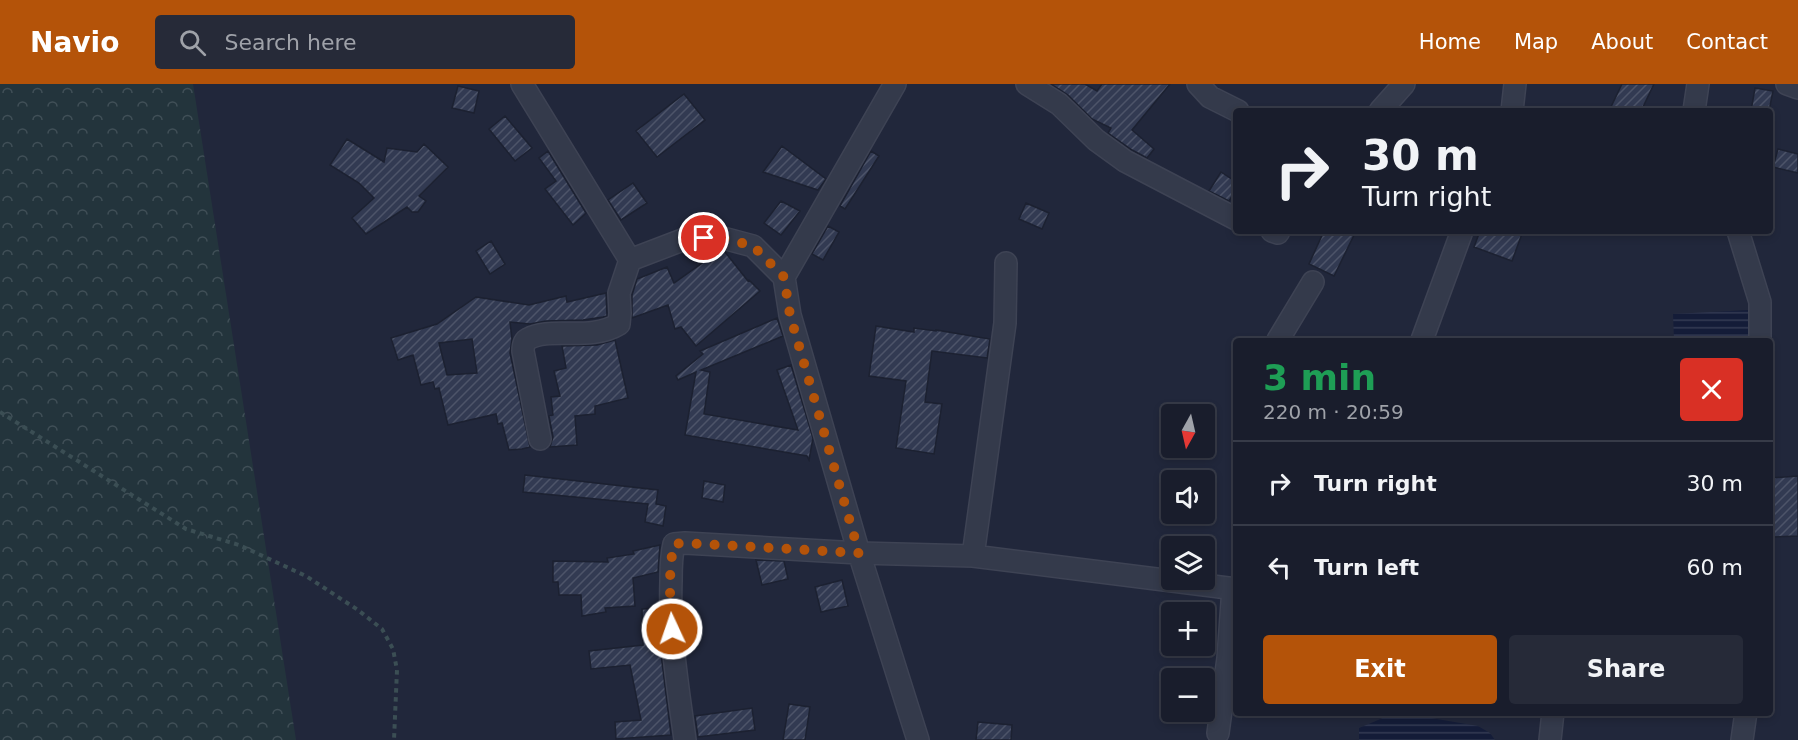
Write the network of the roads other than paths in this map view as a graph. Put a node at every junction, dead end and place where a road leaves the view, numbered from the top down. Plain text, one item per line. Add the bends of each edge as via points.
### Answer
1 (522, 84) edge
2 (895, 84) edge
3 (1027, 84) edge
4 (1198, 84) edge
5 (1404, 84) edge
6 (1515, 84) edge
7 (1698, 84) edge
8 (1787, 84) edge
9 (1798, 88) edge
10 (1233, 108) edge
11 (1383, 108) edge
12 (1512, 108) edge
13 (1694, 108) edge
14 (1233, 217) edge
15 (1461, 234) edge
16 (1739, 234) edge
17 (630, 260) junction
18 (1006, 263) dead end
19 (784, 277) junction
20 (1313, 282) dead end
21 (1279, 338) edge
22 (1423, 338) edge
23 (1760, 338) edge
24 (540, 439) dead end
25 (859, 553) junction
26 (973, 556) junction
27 (1233, 589) edge
28 (1233, 600) edge
29 (1553, 716) edge
30 (1745, 716) edge
31 (1218, 733) dead end
32 (685, 740) edge
33 (918, 740) edge
34 (1550, 740) edge
35 (1742, 740) edge

1 - 17 street
2 - 19 street
3 - 14 street via 1059,104 1096,140 1125,161
4 - 10 street via 1210,97
5 - 11 street
6 - 12 street
7 - 13 street
8 - 9 street
15 - 22 street
16 - 23 street via 1760,302
17 - 19 street via 685,238 723,238 753,246
17 - 24 street via 619,293 619,324 608,331 579,335 546,334 523,344
18 - 26 street via 1005,323
19 - 25 street via 790,315
20 - 21 street
25 - 26 street
25 - 32 street via 674,544 670,606
25 - 33 street
26 - 27 street
28 - 31 street
29 - 34 street
30 - 35 street

